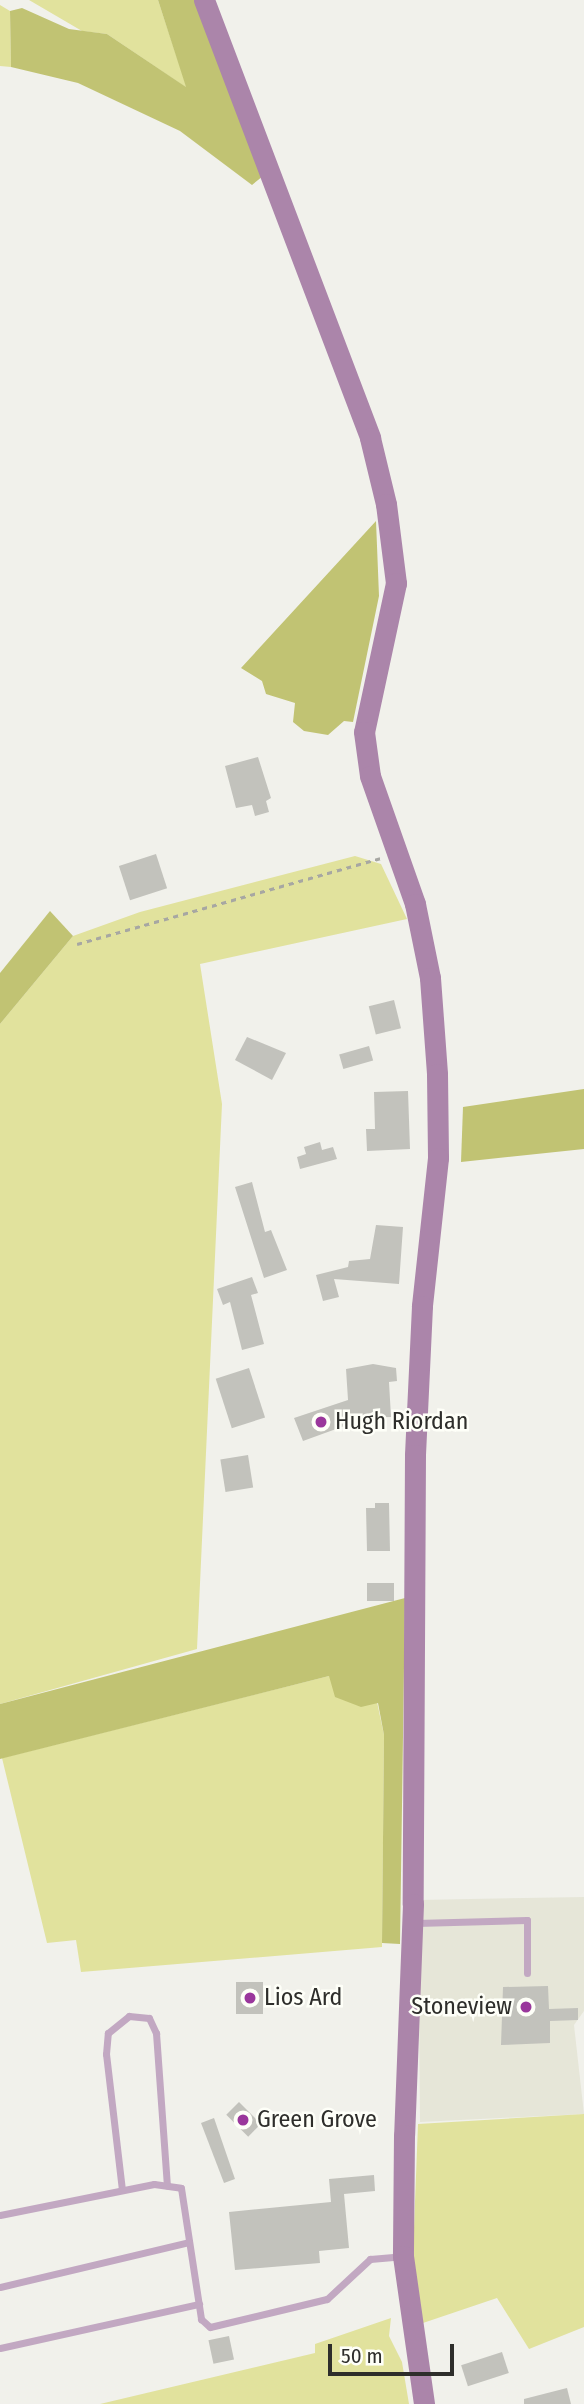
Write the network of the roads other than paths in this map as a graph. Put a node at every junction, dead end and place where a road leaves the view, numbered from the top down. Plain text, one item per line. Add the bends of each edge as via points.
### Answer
1 (204, 0) edge
2 (412, 1924) junction
3 (527, 1973) dead end
4 (167, 2186) junction
5 (122, 2190) junction
6 (0, 2215) edge
7 (189, 2242) junction
8 (403, 2256) junction
9 (0, 2287) edge
10 (199, 2304) junction
11 (0, 2348) edge
12 (424, 2404) edge

1 - 2 street via 370,438 386,505 396,583 364,732 370,776 415,904 430,978 437,1074 438,1158 422,1306 415,1455
2 - 3 lane via 527,1920
2 - 8 street
4 - 5 lane
4 - 5 lane via 156,2033 149,2018 129,2016 108,2033 106,2054
4 - 7 lane via 181,2188
5 - 6 lane
7 - 9 lane
7 - 10 lane
8 - 10 lane via 370,2259 327,2299 241,2321 207,2326
8 - 12 street
10 - 11 lane

